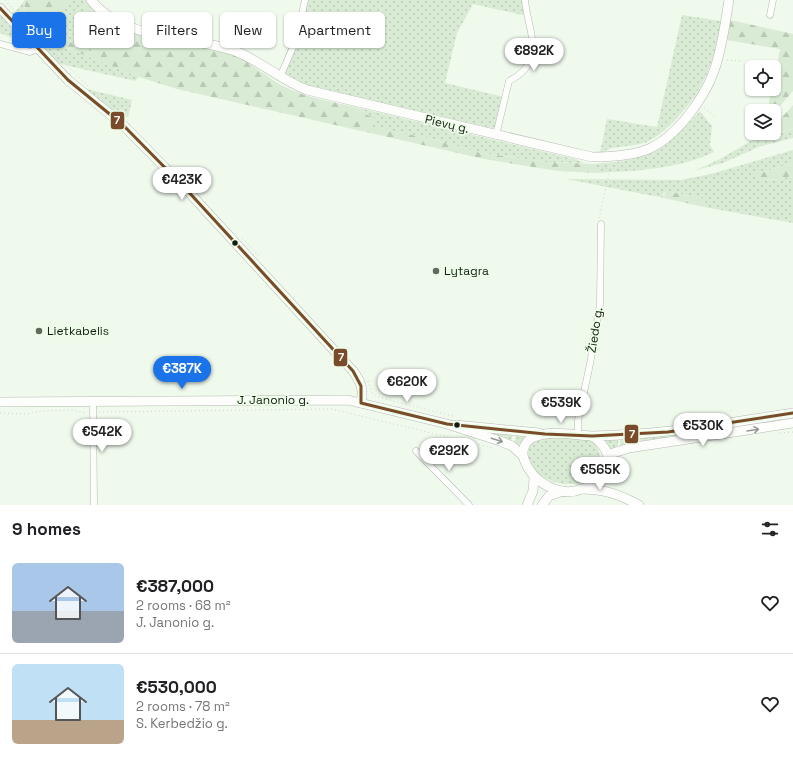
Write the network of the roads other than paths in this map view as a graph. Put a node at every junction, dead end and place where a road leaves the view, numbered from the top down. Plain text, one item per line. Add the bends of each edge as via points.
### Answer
1 (91, 0) edge
2 (305, 0) edge
3 (525, 0) edge
4 (729, 0) edge
5 (773, 0) edge
6 (0, 8) edge
7 (770, 15) dead end
8 (0, 44) edge
9 (39, 50) junction
10 (280, 77) junction
11 (496, 135) junction
12 (601, 224) road end
13 (93, 401) junction
14 (0, 402) edge
15 (361, 403) junction
16 (793, 413) edge
17 (783, 415) junction
18 (447, 424) junction
19 (789, 424) edge
20 (544, 434) junction
21 (578, 434) junction
22 (592, 436) junction
23 (416, 451) dead end
24 (522, 455) junction
25 (607, 460) junction
26 (602, 474) junction
27 (534, 478) junction
28 (583, 489) junction
29 (566, 491) junction
30 (615, 493) junction
31 (94, 505) edge
32 (470, 505) edge
33 (527, 505) edge
34 (542, 505) edge
35 (639, 505) edge

1 - 10 main road, Pievų g. via 105,15 125,26 236,52
2 - 10 street via 296,38
3 - 11 street via 534,40 532,51 526,69 509,82
4 - 11 main road, Pievų g. via 718,58 708,86 698,103 673,130 646,150 592,157
5 - 7 street
6 - 9 main road
8 - 9 street via 24,52
9 - 15 main road via 68,80 122,124 353,371 363,388
10 - 11 main road, Pievų g. via 307,90
12 - 21 street, Žiedo g. via 600,304 578,420
13 - 14 main road, J. Janonio g.
13 - 15 main road, J. Janonio g. via 340,400
13 - 31 street
15 - 18 main road, J. Janonio g.
16 - 17 main road
17 - 19 main road
17 - 22 main road via 668,432
18 - 20 main road, J. Janonio g.
18 -> 24 main road, J. Janonio g. via 500,441 512,446
25 -> 19 main road via 613,453 628,448
20 - 21 main road
20 - 24 main road via 532,437 524,447
21 - 22 main road
22 - 25 main road via 604,447
23 - 32 street
24 - 27 main road
25 - 26 main road
26 - 28 main road
26 - 30 main road via 606,484
27 - 29 main road via 548,486
27 - 33 main road via 533,491
28 - 29 main road
28 - 30 main road
29 - 34 main road via 554,493
30 - 35 main road

